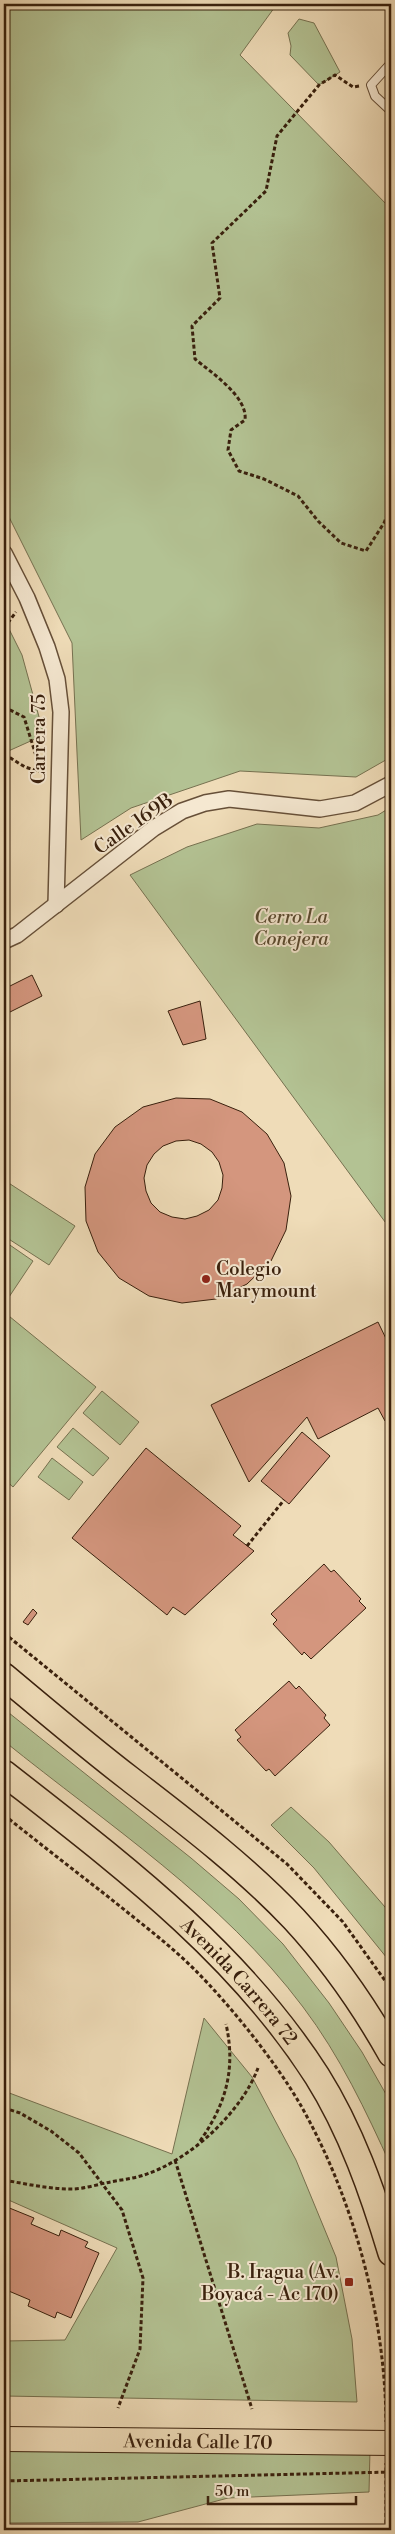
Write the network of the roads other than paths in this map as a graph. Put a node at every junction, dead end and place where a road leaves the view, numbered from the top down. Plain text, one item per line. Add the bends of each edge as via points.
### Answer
1 (391, 63) edge
2 (391, 111) edge
3 (4, 553) edge
4 (391, 784) edge
5 (56, 905) junction
6 (4, 942) edge
7 (4, 1676) edge
8 (4, 1773) edge
9 (391, 2054) edge
10 (391, 2253) edge
11 (4, 2439) edge
12 (389, 2450) edge

1 - 2 lane via 371,85 375,96
3 - 5 street, Carrera 75 via 30,606 57,679 60,712
4 - 5 street, Calle 169B via 355,803 320,809 229,799 205,802 154,828
5 - 6 street, Calle 169B
7 - 9 highway via 214,1845 273,1898 342,1978 369,2015
8 - 10 highway, Avenida Carrera 72 via 167,1904 253,1990 294,2042 325,2092 362,2167
11 - 12 main road, Avenida Calle 170

